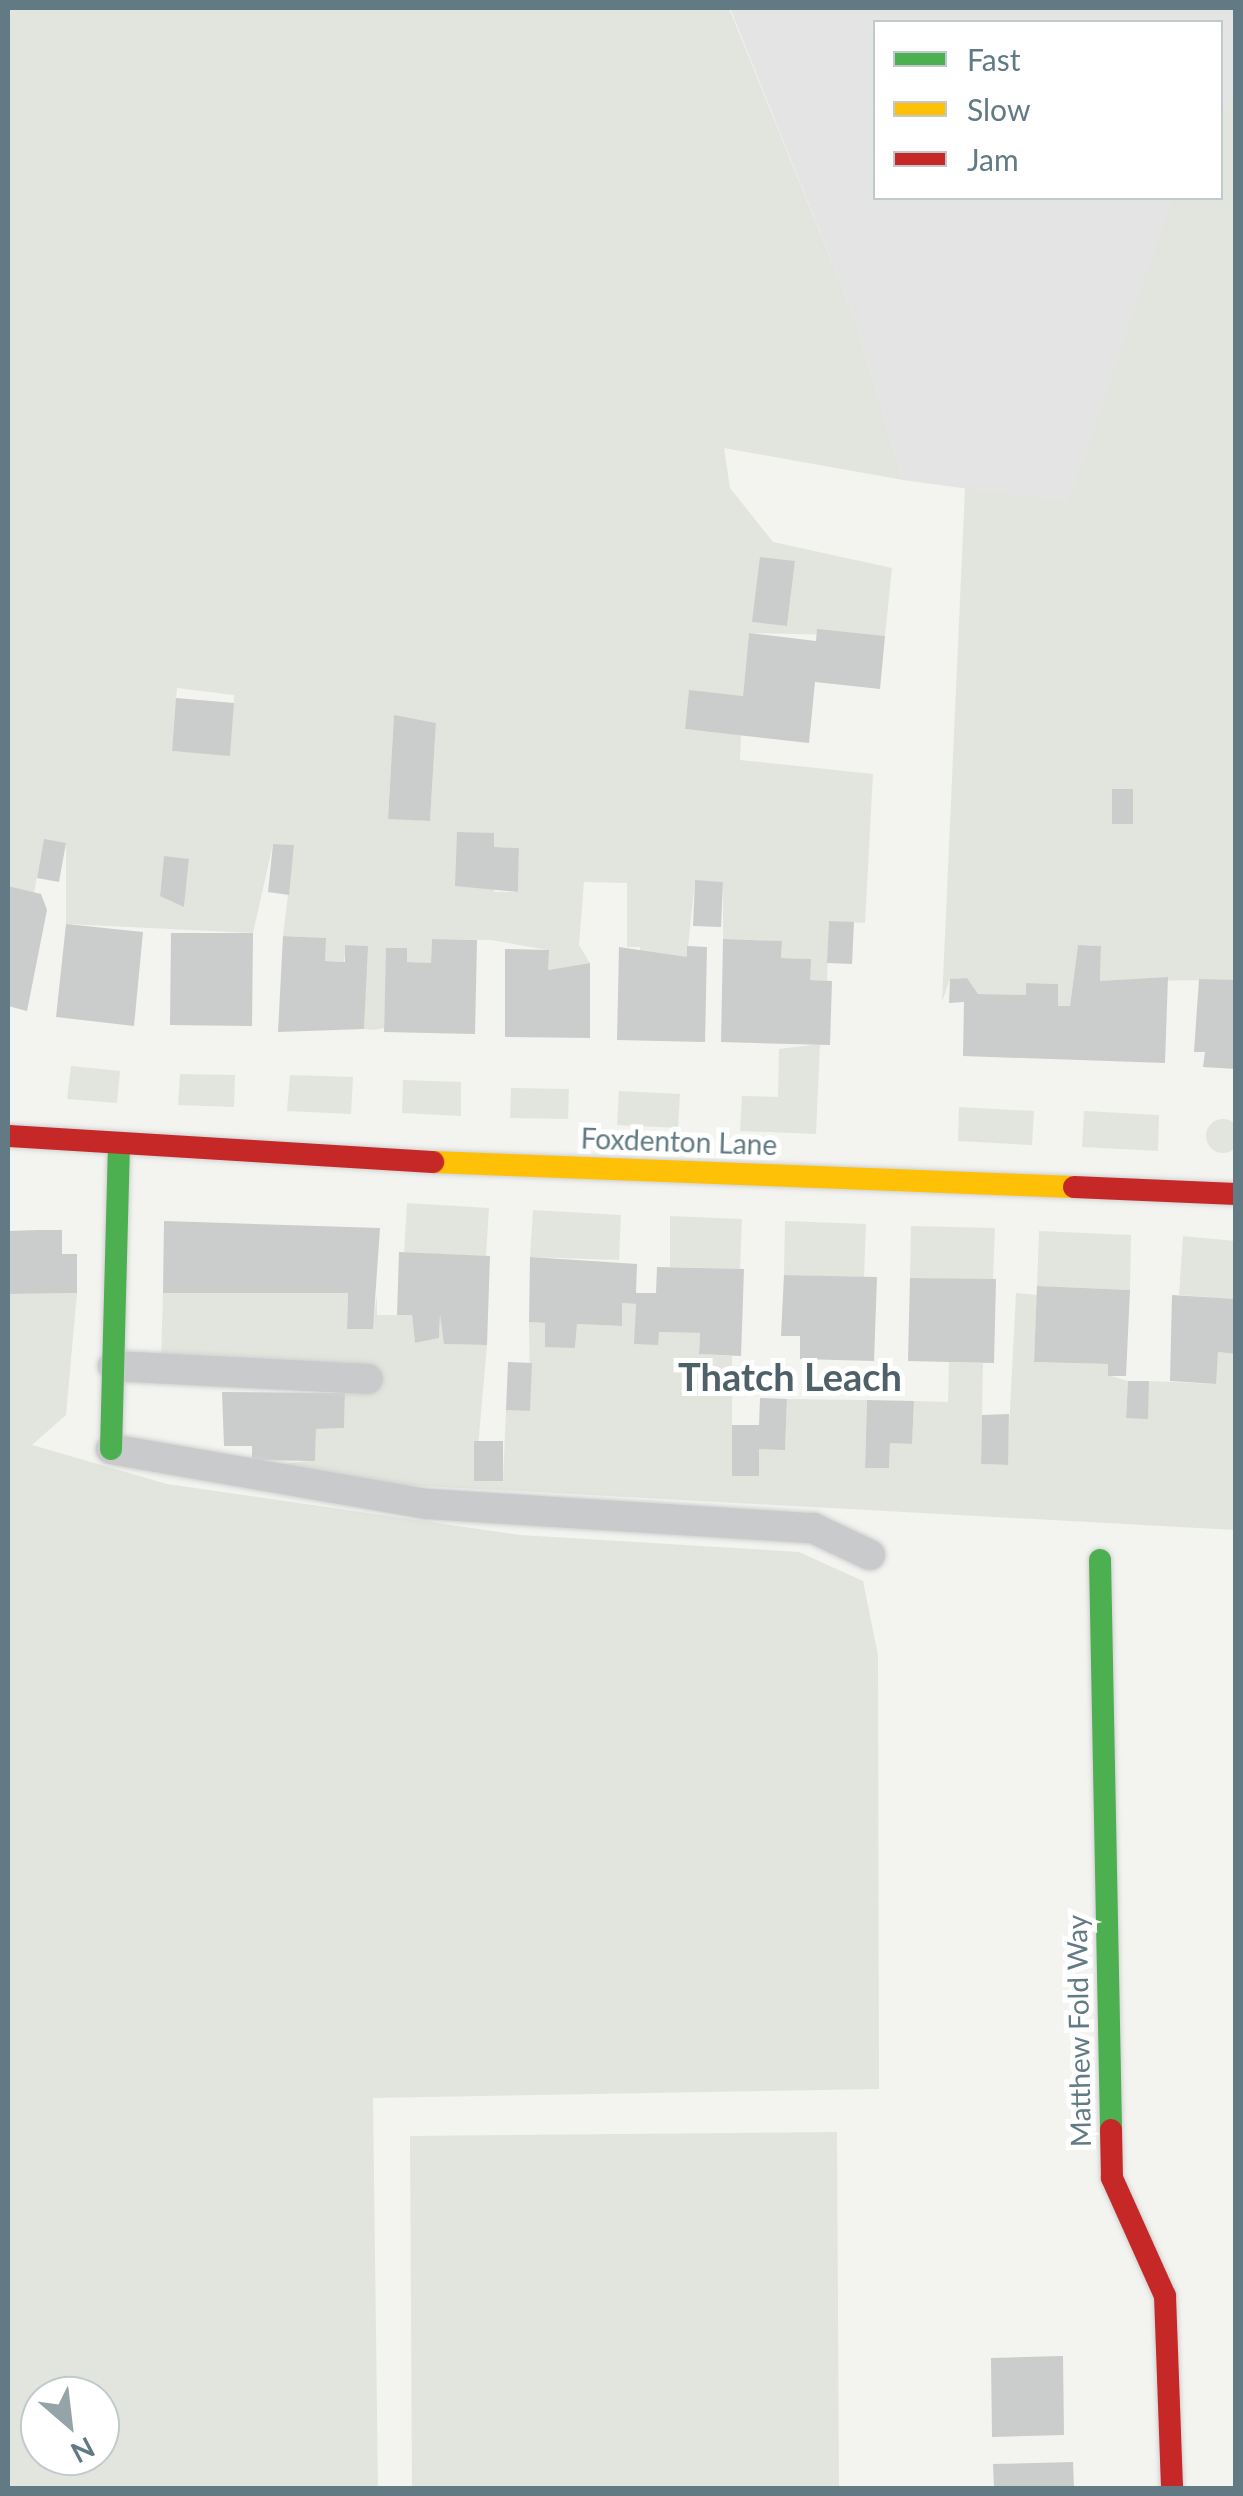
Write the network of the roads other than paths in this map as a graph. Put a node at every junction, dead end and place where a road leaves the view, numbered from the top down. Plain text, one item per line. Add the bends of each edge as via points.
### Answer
1 (8, 1136) edge
2 (119, 1149) junction
3 (1236, 1194) edge
4 (113, 1366) junction
5 (368, 1380) dead end
6 (111, 1449) joint
7 (870, 1555) dead end
8 (1100, 1560) dead end
9 (1172, 2488) edge

1 - 2 street, Foxdenton Lane
2 - 3 street, Foxdenton Lane
2 - 4 street
4 - 5 lane
4 - 6 street
6 - 7 lane via 427,1504 813,1528
8 - 9 street, Matthew Fold Way via 1112,2178 1165,2296

